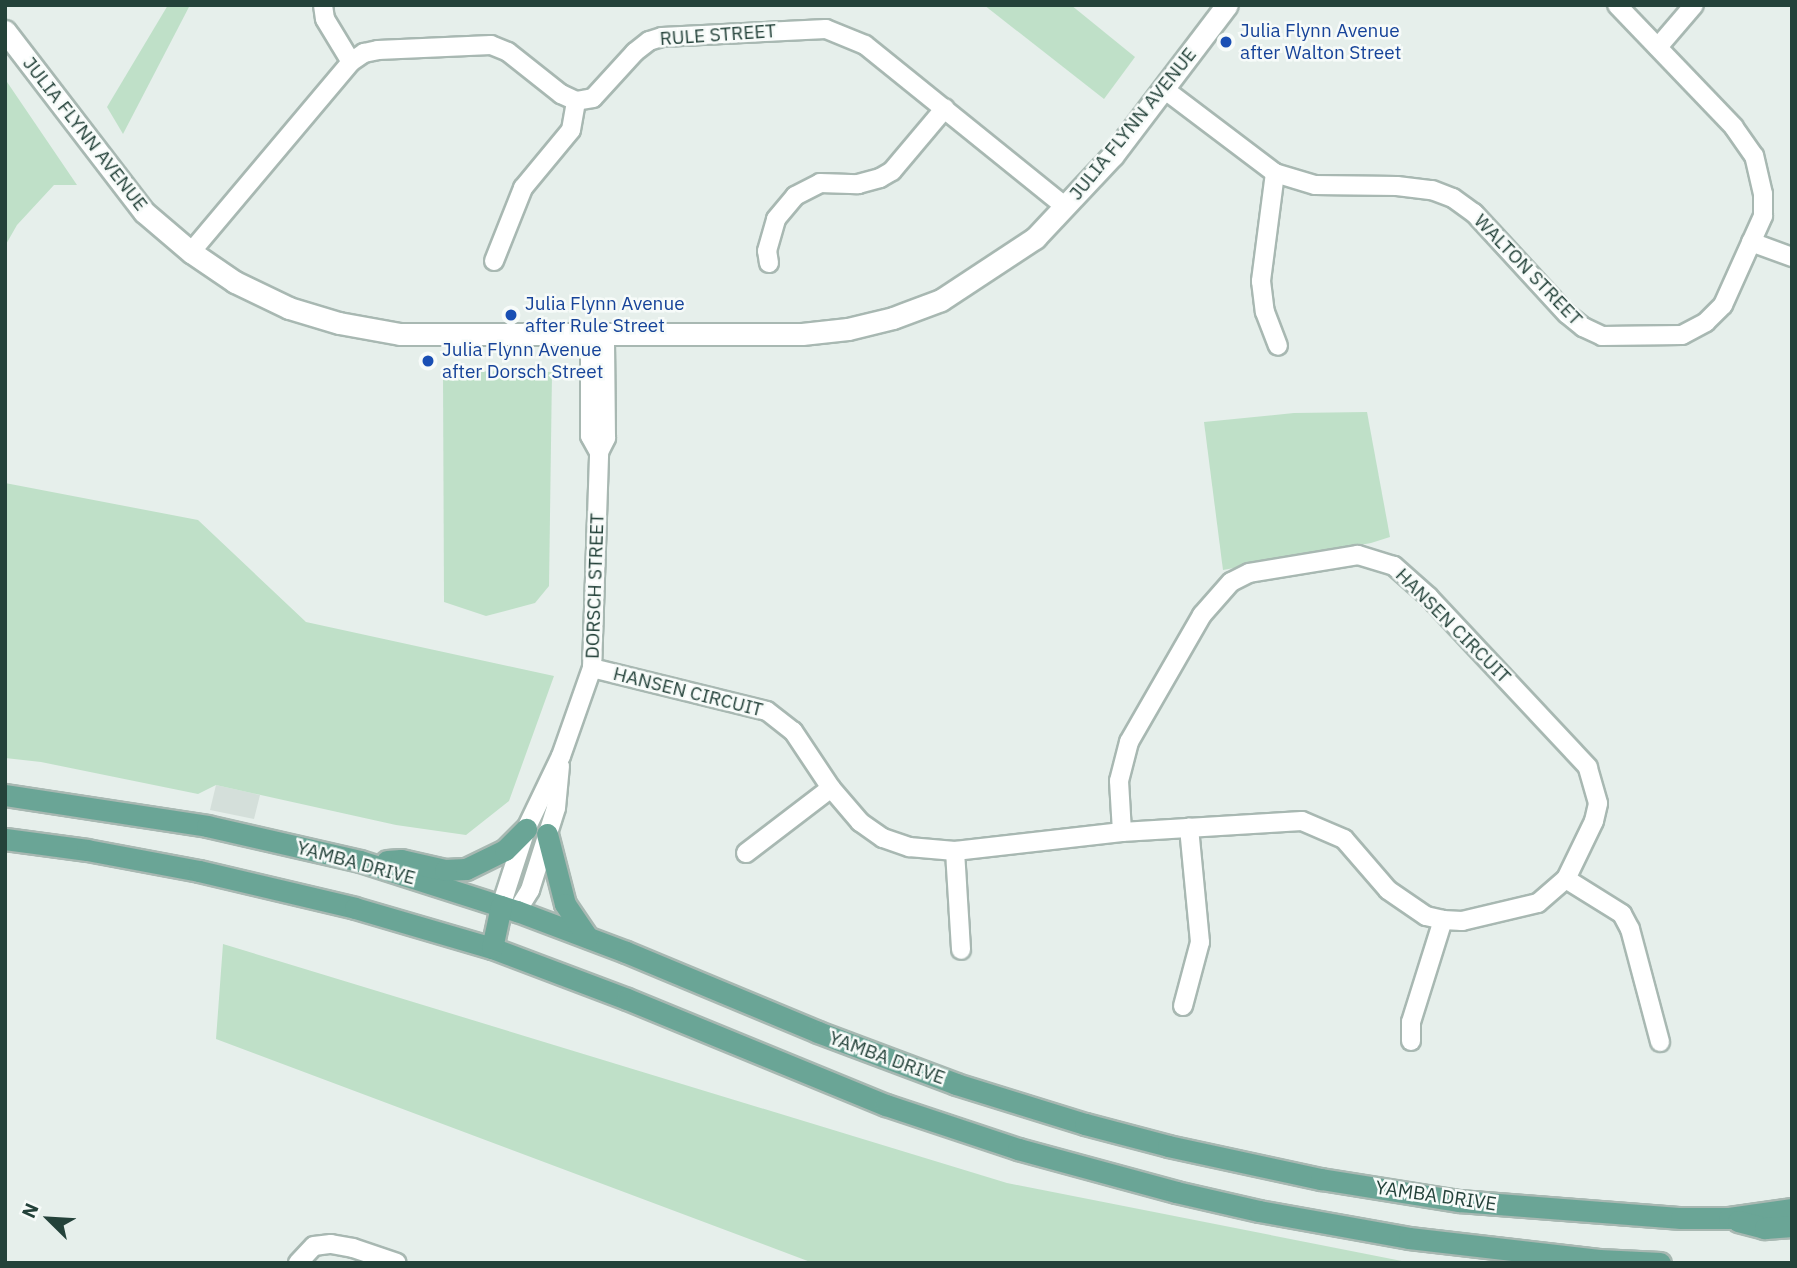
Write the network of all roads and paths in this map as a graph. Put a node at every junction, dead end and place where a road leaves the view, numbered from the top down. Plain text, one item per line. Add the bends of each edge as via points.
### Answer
1 (323, 5) edge
2 (1227, 5) edge
3 (1617, 5) edge
4 (1694, 5) edge
5 (5, 31) edge
6 (1658, 47) junction
7 (351, 62) junction
8 (1164, 89) junction
9 (576, 101) junction
10 (945, 108) junction
11 (1275, 173) junction
12 (1066, 206) junction
13 (1751, 242) junction
14 (191, 252) junction
15 (1792, 257) edge
16 (494, 261) dead end
17 (769, 263) dead end
18 (598, 335) junction
19 (1278, 346) dead end
20 (593, 660) junction
21 (561, 756) junction
22 (831, 788) junction
23 (5, 795) edge
24 (1189, 828) junction
25 (526, 830) junction
26 (1122, 832) junction
27 (547, 834) junction
28 (5, 839) edge
29 (955, 851) junction
30 (746, 853) dead end
31 (360, 861) junction
32 (1566, 879) junction
33 (509, 909) junction
34 (1443, 920) junction
35 (587, 937) junction
36 (496, 950) junction
37 (961, 950) dead end
38 (1183, 1006) dead end
39 (1411, 1041) dead end
40 (1660, 1042) dead end
41 (1792, 1209) edge
42 (1729, 1218) junction
43 (1792, 1226) edge
44 (299, 1263) edge
45 (397, 1263) edge
46 (1660, 1263) edge

1 - 7 street via 325,19
2 - 8 street, JULIA FLYNN AVENUE
3 - 6 street, WALTON STREET
4 - 6 street
5 - 14 street, JULIA FLYNN AVENUE via 144,212
6 - 13 street, WALTON STREET via 1734,127 1754,156 1763,216
7 - 9 street via 378,50 491,45 508,52
7 - 14 street
8 - 11 street, WALTON STREET
8 - 12 street, JULIA FLYNN AVENUE
9 - 10 street, RULE STREET via 593,98 635,52 662,37 826,29 865,45
9 - 16 street via 572,130 523,188
10 - 12 street, RULE STREET
10 - 17 street via 892,171 858,184 820,183 795,196 776,219 767,251
11 - 13 street, WALTON STREET via 1315,185 1397,186 1453,198 1474,213 1567,314 1602,336 1682,335 1706,322 1723,305
11 - 19 street via 1261,281 1265,312
12 - 18 street, JULIA FLYNN AVENUE via 1035,238 991,269 941,300 893,318 802,334
13 - 15 street
14 - 18 street, JULIA FLYNN AVENUE via 235,282 289,308 339,323 400,334
18 - 20 street, DORSCH STREET via 590,436 599,452
20 - 21 street, DORSCH STREET
20 - 22 street, HANSEN CIRCUIT via 767,711 793,731
21 - 25 street, DORSCH STREET
21 - 27 street, DORSCH STREET via 556,808
22 - 29 street, HANSEN CIRCUIT via 860,822 883,838 909,847
22 - 30 street
23 - 31 main road, YAMBA DRIVE via 207,826
24 - 26 street, HANSEN CIRCUIT
24 - 34 street, HANSEN CIRCUIT via 1302,821 1344,839 1388,890 1426,916
24 - 38 street via 1200,942
25 - 31 main road via 505,850 466,869 445,870 401,860
25 - 33 street, DORSCH STREET
26 - 29 street, HANSEN CIRCUIT
26 - 32 street, HANSEN CIRCUIT via 1119,781 1129,742 1202,615 1231,582 1249,573 1358,555 1394,566 1429,597 1588,767 1598,803
27 - 33 street, DORSCH STREET via 528,895
27 - 35 main road via 565,904
28 - 36 main road via 199,871 355,908
29 - 37 street
31 - 33 main road, YAMBA DRIVE
32 - 34 street, HANSEN CIRCUIT via 1538,903 1462,921
32 - 40 street via 1622,914
33 - 35 main road, YAMBA DRIVE
33 - 36 main road
34 - 39 street via 1411,1022
35 - 42 main road, YAMBA DRIVE via 909,1067 1027,1107 1168,1146 1407,1194 1553,1210
36 - 46 main road via 886,1105 1094,1171 1259,1211 1409,1238
41 - 42 main road, YAMBA DRIVE
42 - 43 main road via 1765,1228
44 - 45 street via 314,1246 331,1244

